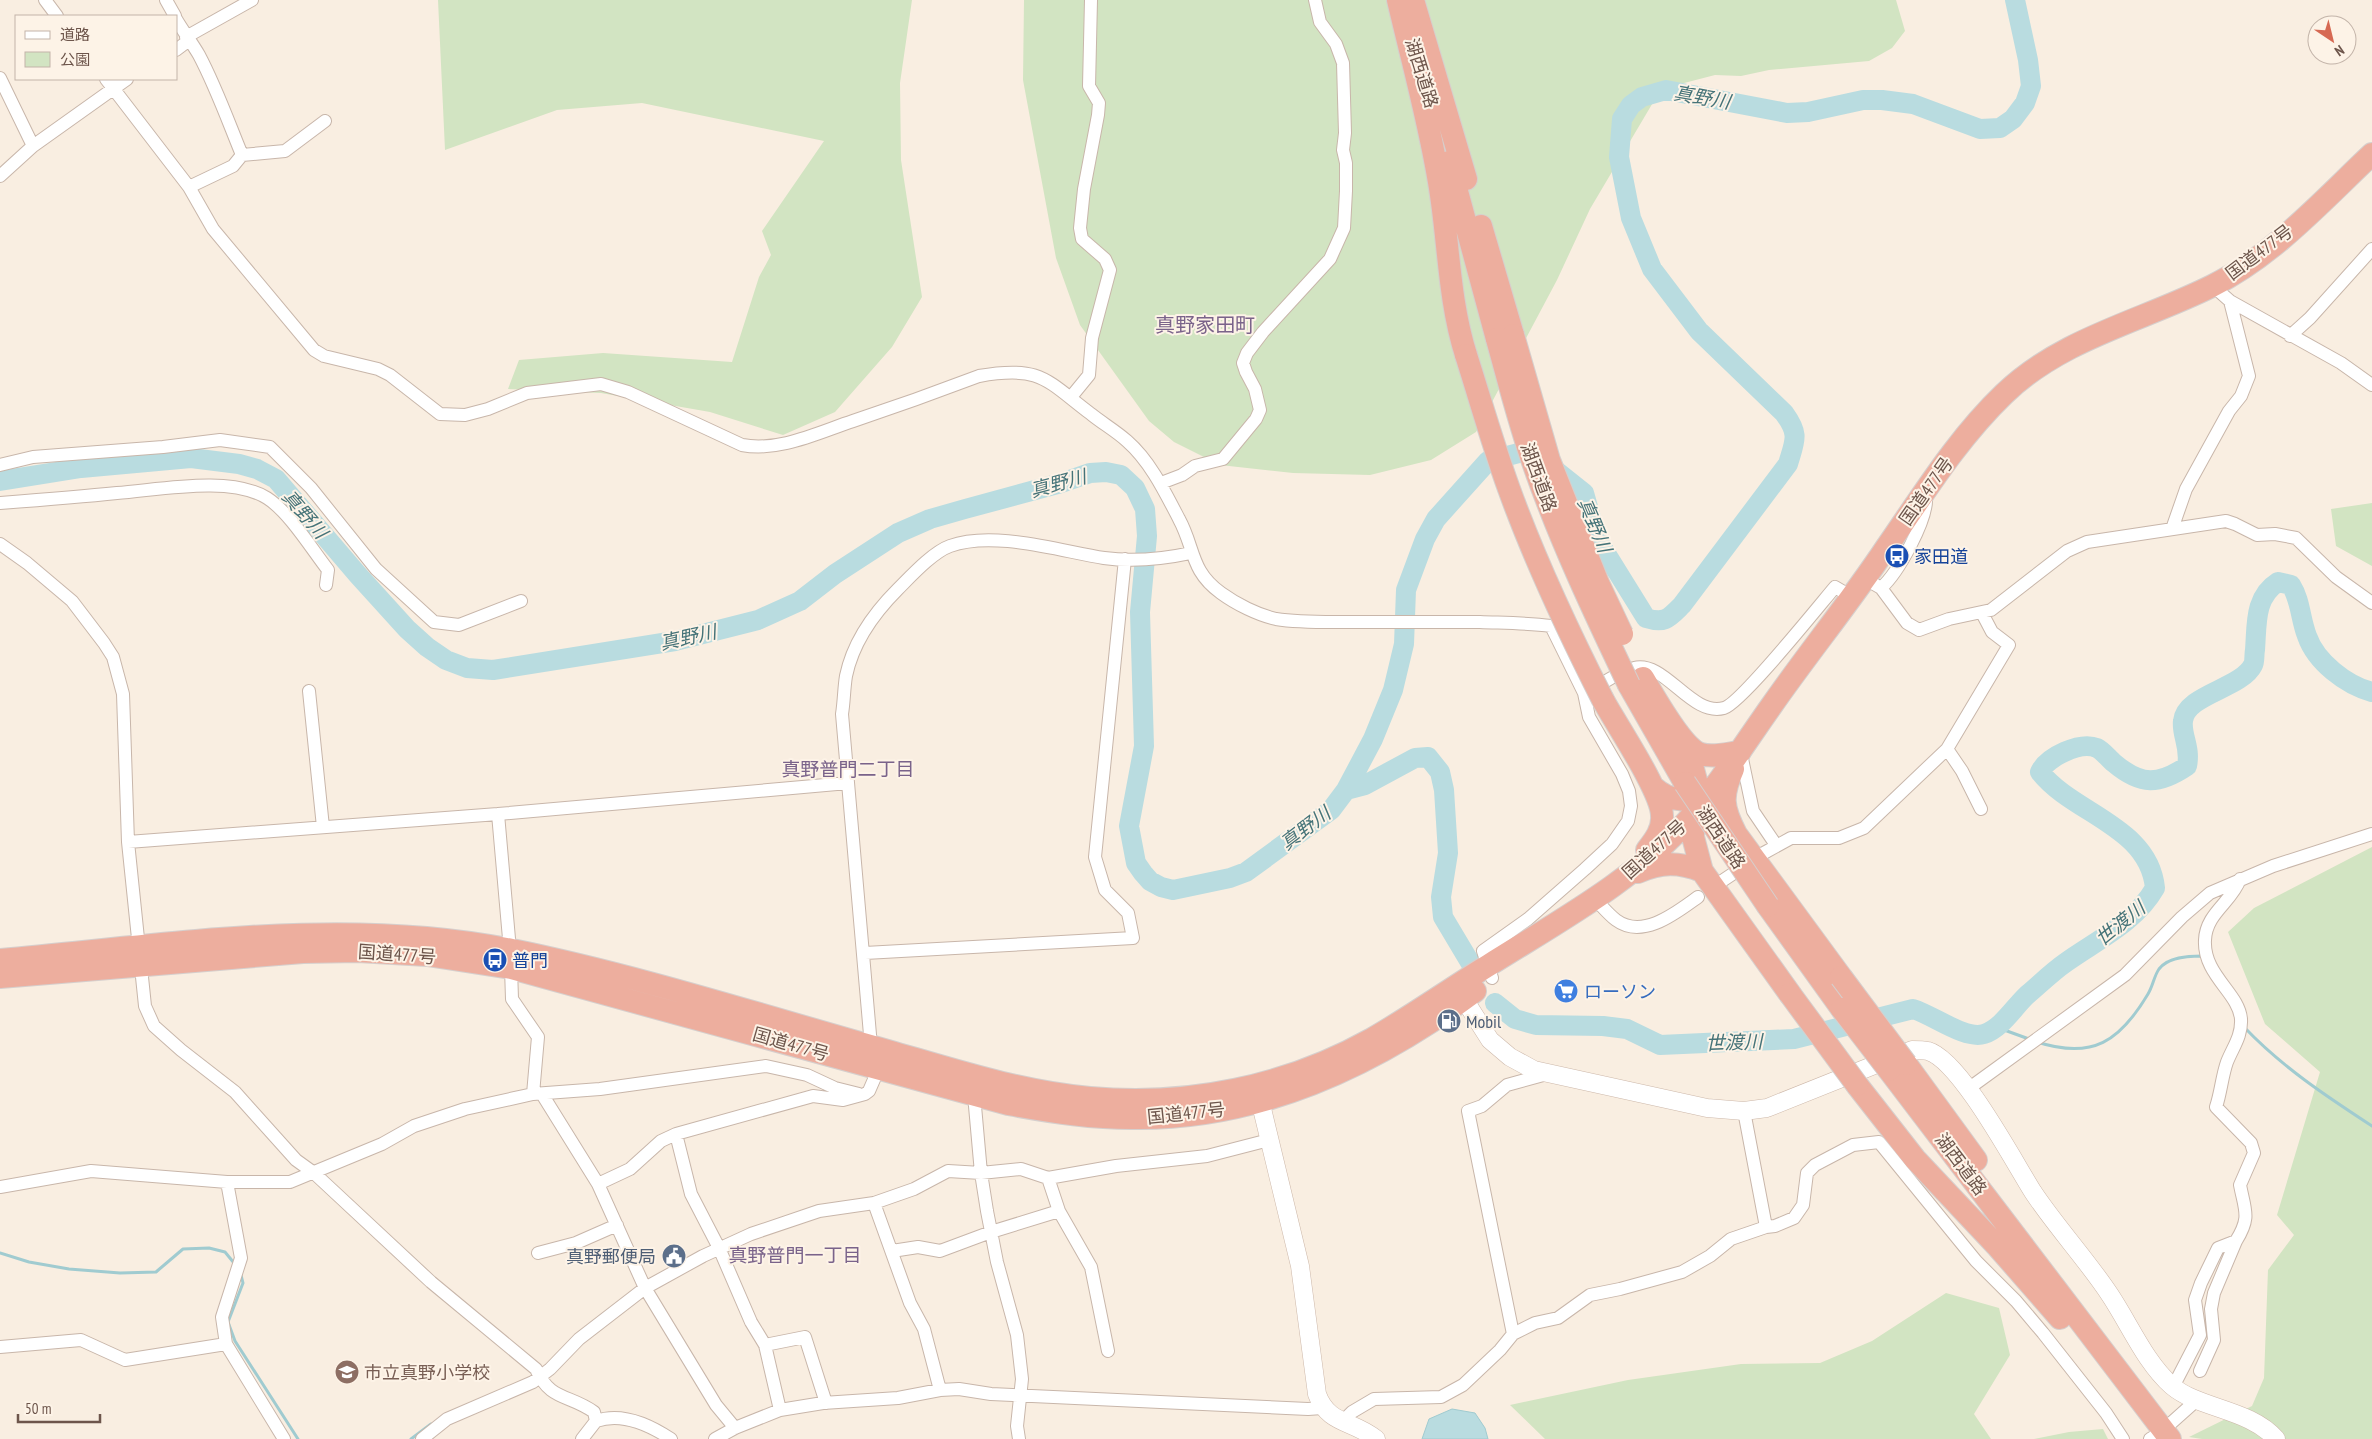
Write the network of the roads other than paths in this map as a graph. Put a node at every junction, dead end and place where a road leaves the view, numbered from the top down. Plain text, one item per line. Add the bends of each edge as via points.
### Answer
1 (45, 0) edge
2 (166, 0) edge
3 (252, 0) edge
4 (1091, 0) edge
5 (1315, 0) edge
6 (1399, 0) edge
7 (1412, 0) edge
8 (56, 15) edge
9 (174, 15) edge
10 (178, 22) edge
11 (187, 39) junction
12 (178, 48) edge
13 (0, 78) edge
14 (123, 80) edge
15 (110, 83) edge
16 (325, 121) dead end
17 (1444, 145) junction
18 (33, 146) junction
19 (2372, 154) edge
20 (242, 155) junction
21 (0, 176) edge
22 (189, 187) junction
23 (2372, 248) edge
24 (2212, 286) junction
25 (2230, 301) junction
26 (2290, 336) junction
27 (1505, 337) junction
28 (2372, 385) edge
29 (1071, 397) junction
30 (0, 465) edge
31 (1161, 484) junction
32 (0, 503) edge
33 (2172, 529) junction
34 (0, 544) edge
35 (1191, 553) junction
36 (1128, 559) junction
37 (1874, 582) junction
38 (326, 585) dead end
39 (1852, 597) junction
40 (521, 601) dead end
41 (2372, 603) edge
42 (1982, 613) junction
43 (1636, 682) junction
44 (309, 691) dead end
45 (1593, 697) junction
46 (1678, 733) junction
47 (1947, 749) junction
48 (1740, 752) junction
49 (848, 783) junction
50 (1653, 787) junction
51 (1697, 796) junction
52 (1981, 809) dead end
53 (498, 814) junction
54 (323, 827) junction
55 (1736, 834) junction
56 (2372, 834) edge
57 (128, 842) junction
58 (1776, 845) junction
59 (1762, 854) dead end
60 (1749, 863) dead end
61 (1712, 876) junction
62 (2240, 879) junction
63 (1603, 891) junction
64 (1698, 897) dead end
65 (865, 953) junction
66 (140, 956) junction
67 (511, 959) junction
68 (0, 960) edge
69 (1490, 972) junction
70 (0, 977) edge
71 (1464, 999) junction
72 (871, 1046) junction
73 (1898, 1067) junction
74 (878, 1068) junction
75 (1549, 1073) junction
76 (1968, 1089) junction
77 (538, 1094) junction
78 (858, 1094) junction
79 (1258, 1094) junction
80 (974, 1095) junction
81 (1744, 1111) junction
82 (676, 1134) junction
83 (1269, 1140) junction
84 (314, 1173) junction
85 (981, 1173) junction
86 (1048, 1178) junction
87 (227, 1182) junction
88 (598, 1184) junction
89 (0, 1187) edge
90 (874, 1203) junction
91 (1059, 1211) junction
92 (617, 1225) junction
93 (1766, 1226) junction
94 (991, 1232) junction
95 (2236, 1242) junction
96 (719, 1248) junction
97 (892, 1251) junction
98 (538, 1253) dead end
99 (646, 1288) junction
100 (1513, 1334) junction
101 (226, 1344) junction
102 (765, 1345) junction
103 (0, 1347) edge
104 (1108, 1351) dead end
105 (2200, 1371) dead end
106 (540, 1377) junction
107 (2174, 1387) junction
108 (940, 1390) junction
109 (1021, 1395) junction
110 (2198, 1399) junction
111 (826, 1403) junction
112 (1322, 1408) junction
113 (780, 1410) junction
114 (596, 1421) junction
115 (1343, 1421) junction
116 (735, 1428) junction
117 (2160, 1432) edge
118 (284, 1439) edge
119 (422, 1439) edge
120 (582, 1439) edge
121 (671, 1439) edge
122 (715, 1439) edge
123 (1019, 1439) edge
124 (1376, 1439) edge
125 (2123, 1439) edge
126 (2276, 1439) edge

1 - 8 street
2 - 9 street
3 - 11 street
4 - 29 street via 1089,86 1099,109 1080,228 1082,239 1105,259 1110,270 1092,338 1089,375
5 - 31 street via 1320,22 1336,44 1343,63 1344,228 1330,259 1247,353 1246,372 1255,389 1260,410 1256,419 1223,459 1195,466
6 - 17 highway, 湖西道路
6 - 45 highway, bridge via 1439,180 1448,271 1460,334 1508,487
7 - 17 highway, 湖西道路
7 - 27 highway via 1495,269
10 - 11 street
11 - 12 street
11 - 20 street via 198,53 217,92
13 - 18 street
14 - 15 street
15 - 18 street via 105,96
15 - 22 street
16 - 20 street via 285,151
17 - 27 highway, 湖西道路
18 - 21 street
19 - 24 highway, 国道477号 via 2274,246
20 - 22 street via 233,166
22 - 29 street via 213,229 314,350 324,356 390,375 440,414 465,415 527,393 601,384 628,392 742,445 759,448 806,437 979,376 1002,372 1045,378
23 - 26 street
24 - 25 street
24 - 37 highway, 国道477号 via 2079,341 2012,386 1973,424 1926,490
25 - 26 street
25 - 33 street via 2248,376 2241,396 2229,411 2186,489
26 - 28 street via 2341,363
27 - 43 highway, bridge
29 - 31 street via 1089,414 1127,440 1141,454
30 - 40 street via 33,457 220,440 270,447 311,488 376,569 434,622 459,625
31 - 35 street via 1181,521
32 - 38 street via 174,488 220,486 248,490 267,498 285,516 328,570
33 - 41 street via 2226,522 2256,535 2296,538 2336,577
33 - 42 street via 2080,545 2067,551 1991,610
34 - 57 street via 72,601 113,657 123,694
35 - 36 street via 1165,558
35 - 45 street via 1208,582 1221,593 1236,603 1274,618 1311,622 1420,621 1551,626
36 - 49 street via 992,539 968,540 948,546 925,564 879,608 862,634 846,675 842,714
36 - 65 street via 1095,857 1105,890 1128,913 1133,938
37 - 39 highway, 国道477号
37 - 42 street via 1908,624 1919,630 1949,619
39 - 45 street via 1835,587 1745,692 1726,708 1714,709 1701,704 1648,667 1634,668
39 - 48 highway, 国道477号
42 - 47 street via 1992,632 2010,645
43 - 46 highway
43 - 51 highway, 湖西道路
44 - 54 street
45 - 50 highway
45 - 69 street via 1589,718 1629,791 1628,821 1612,844 1585,869 1528,919 1483,951
46 - 48 highway via 1703,755
46 - 51 highway via 1693,769
47 - 52 street
47 - 58 street via 1864,828 1839,838 1791,838
48 - 51 highway, 国道477号
48 - 55 highway via 1726,785 1724,803
48 - 58 street via 1753,811
49 - 53 street
49 - 65 street
50 - 51 highway via 1662,796 1674,800
50 - 63 highway via 1662,815 1657,837 1644,854
51 - 55 highway via 1717,819
51 - 61 highway via 1693,837
51 - 63 highway, 国道477号 via 1656,853
51 - 73 highway, 湖西道路, bridge via 1720,838 1842,1009
53 - 54 street
53 - 67 street
54 - 57 street
55 - 73 highway, bridge via 1841,977
56 - 62 street
57 - 66 street
58 - 59 street
60 - 61 street
61 - 63 highway via 1678,863 1661,864
61 - 117 highway, bridge via 1790,994 1915,1160 1998,1247
62 - 76 street via 2210,893 2125,975
62 - 95 street via 2237,889 2210,920 2205,940 2208,961 2237,1004 2241,1018 2239,1038 2227,1062 2216,1107 2251,1143 2254,1153 2240,1185 2247,1214
63 - 64 street via 1617,921 1636,927 1656,923
63 - 69 highway, 国道477号
65 - 72 street
66 - 67 highway, 国道477号 via 358,951
66 - 68 highway, 国道477号
66 - 70 highway, 国道477号
66 - 84 street via 145,1006 154,1026 235,1092 296,1160
67 - 72 highway, 国道477号 via 659,987
67 - 74 highway, 国道477号
67 - 77 street via 512,999 538,1036
69 - 71 highway, 国道477号
69 - 79 highway, 国道477号 via 1376,1037
71 - 75 street via 1490,1040 1510,1057 1534,1070
71 - 79 highway, 国道477号 via 1365,1061 1307,1086
72 - 74 street
72 - 79 highway, 国道477号 via 996,1081 1087,1098 1140,1100 1221,1093
73 - 117 highway via 1967,1147 2006,1204 2012,1232
74 - 78 street via 869,1092
74 - 80 highway, 国道477号
75 - 81 street via 1706,1108
75 - 100 street via 1507,1085 1482,1106 1468,1112
76 - 81 street via 1947,1065 1928,1051 1912,1050 1792,1099 1767,1108
76 - 107 street via 2034,1194 2110,1294 2160,1373
77 - 78 street via 600,1089 766,1066 807,1075
77 - 84 street via 465,1109 414,1126 382,1144
77 - 88 street
78 - 82 street via 843,1100 813,1096
79 - 80 highway, 国道477号 via 1204,1113 1133,1118 1070,1115
79 - 83 street
80 - 85 street
81 - 93 street
82 - 88 street via 630,1168
82 - 96 street via 691,1194
83 - 86 street via 1207,1156 1116,1166
83 - 112 street via 1300,1266 1317,1394
84 - 87 street via 290,1182
84 - 106 street via 430,1282 536,1369
85 - 86 street via 1021,1169
85 - 90 street via 948,1171 914,1189
85 - 94 street
86 - 91 street
87 - 89 street via 91,1170
87 - 101 street via 241,1258 222,1317
88 - 92 street
90 - 96 street via 819,1211
90 - 97 street
91 - 94 street
91 - 104 street via 1091,1267
92 - 98 street via 576,1243
92 - 99 street
93 - 100 street via 1731,1239 1682,1272 1590,1295 1558,1318 1535,1323
93 - 125 street via 1794,1218 1803,1205 1806,1174 1814,1164 1853,1145 1879,1142 1976,1261 2043,1333
94 - 97 street via 940,1251 918,1247
94 - 109 street via 1017,1335
95 - 105 street via 2214,1293 2211,1309 2214,1340
95 - 107 street via 2218,1248 2201,1283 2195,1300 2200,1335
96 - 99 street
96 - 102 street via 751,1322
97 - 108 street via 910,1303 924,1330
99 - 106 street via 578,1338
99 - 116 street via 716,1404
100 - 115 street via 1463,1385 1441,1397 1374,1399
101 - 103 street via 126,1360 81,1340
101 - 118 street
102 - 111 street via 805,1337
102 - 113 street
106 - 114 street via 550,1391 594,1412
106 - 119 street via 447,1420
107 - 110 street
108 - 109 street
108 - 111 street via 898,1398
109 - 112 street
109 - 123 street
110 - 117 street
110 - 126 street via 2238,1414
111 - 113 street
112 - 115 street
113 - 116 street
114 - 120 street
114 - 121 street via 617,1417 649,1427
115 - 124 street
116 - 122 street

